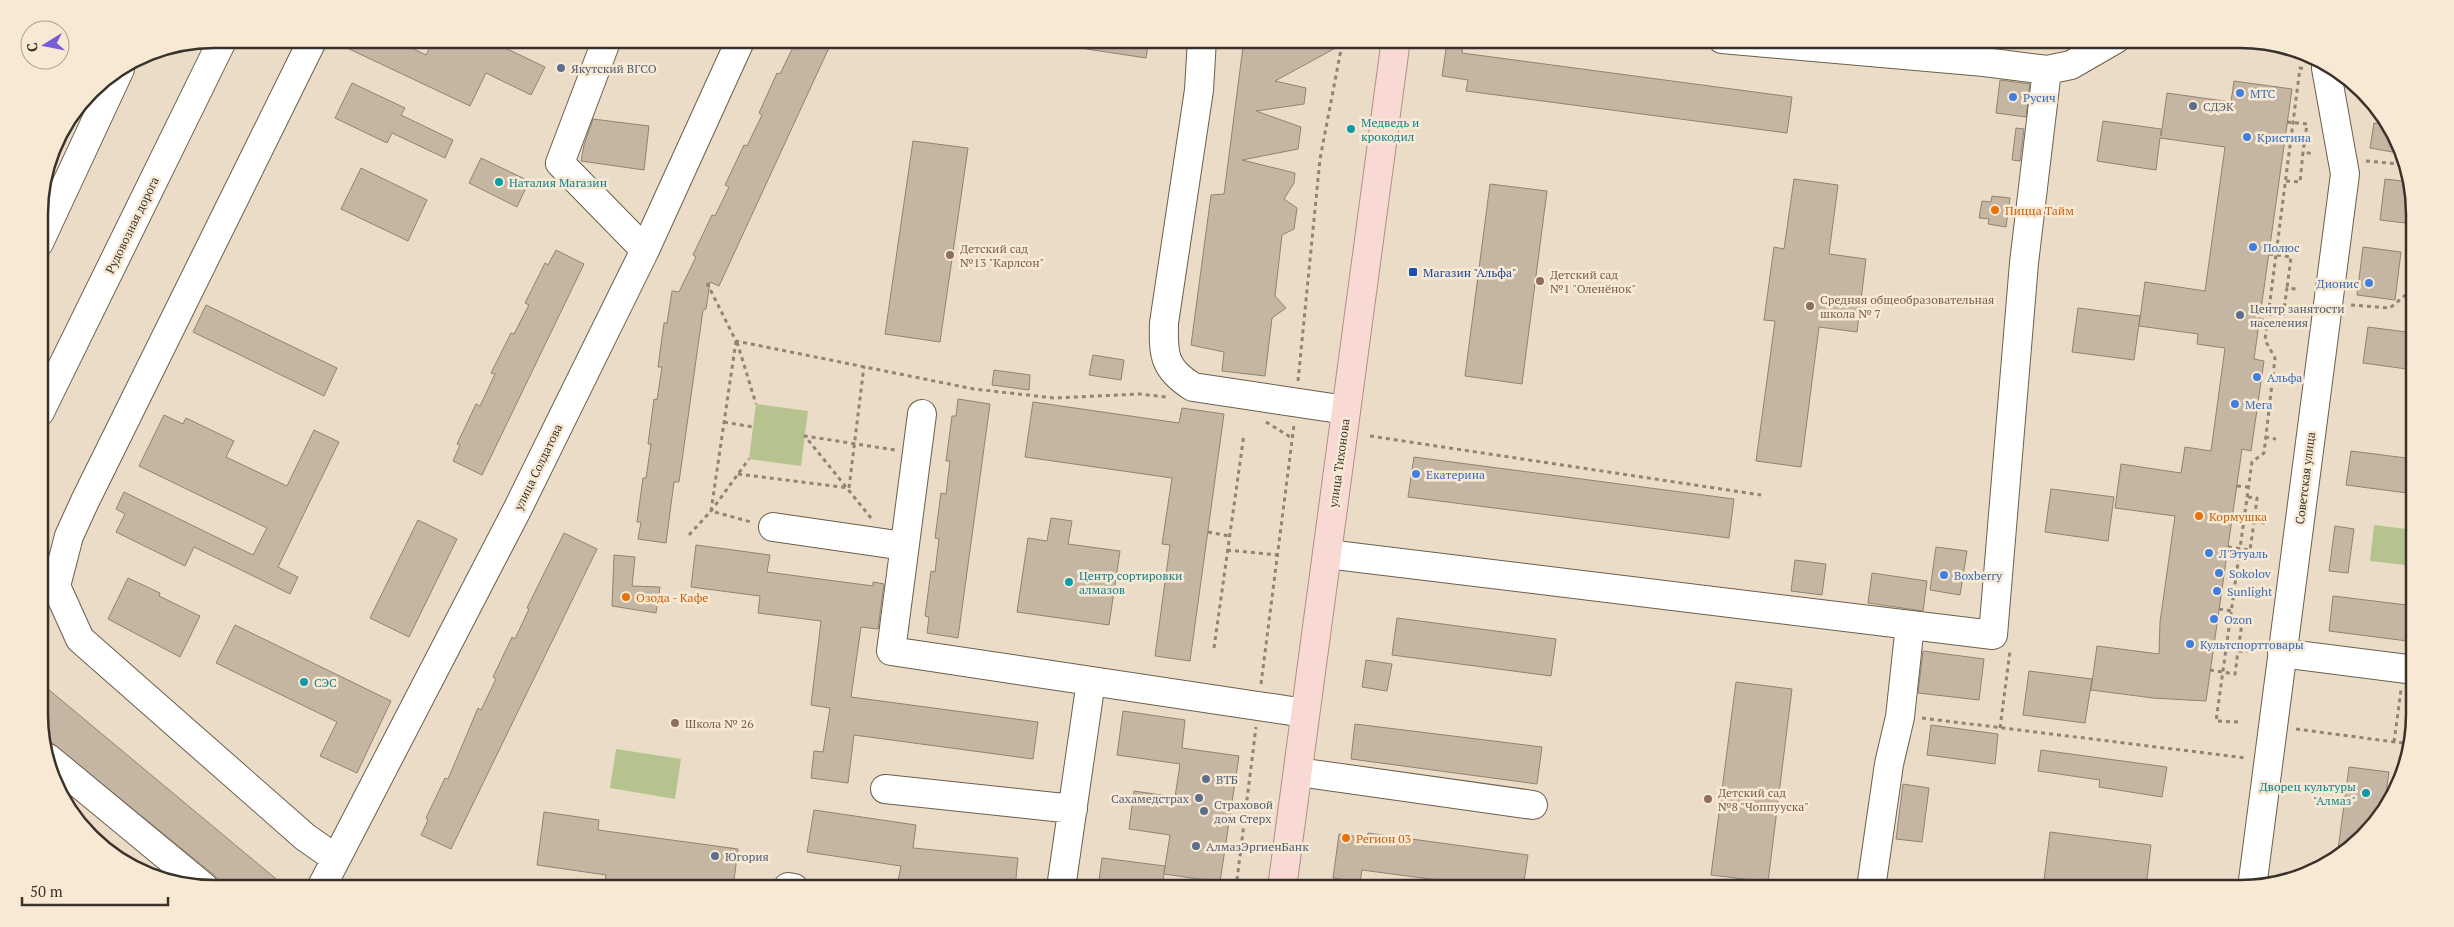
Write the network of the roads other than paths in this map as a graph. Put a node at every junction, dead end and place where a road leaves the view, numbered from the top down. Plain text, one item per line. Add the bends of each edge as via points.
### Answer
1 (219, 48) edge
2 (310, 48) edge
3 (604, 48) edge
4 (737, 48) edge
5 (1201, 48) edge
6 (1395, 48) edge
7 (1825, 48) edge
8 (2101, 48) edge
9 (2046, 70) junction
10 (2327, 72) edge
11 (104, 89) edge
12 (92, 104) edge
13 (56, 181) edge
14 (48, 210) edge
15 (645, 250) junction
16 (48, 396) edge
17 (1346, 410) junction
18 (922, 414) dead end
19 (773, 528) road end
20 (897, 545) junction
21 (1327, 554) junction
22 (1910, 625) junction
23 (2282, 653) junction
24 (2406, 669) edge
25 (1091, 681) junction
26 (1305, 713) junction
27 (55, 764) edge
28 (1298, 772) junction
29 (885, 789) dead end
30 (1533, 805) dead end
31 (1072, 809) junction
32 (335, 858) junction
33 (193, 878) edge
34 (1283, 879) edge
35 (1872, 879) edge
36 (2253, 879) edge
37 (325, 880) edge
38 (1062, 880) edge

1 - 16 street, Рудовозная дорога
2 - 32 street via 77,518 56,586 80,639 305,837
3 - 15 street via 560,163
4 - 15 street, улица Солдатова
5 - 17 street via 1199,90 1164,322 1168,362 1176,376 1193,386
6 - 17 main road, улица Тихонова
7 - 9 street
8 - 9 street via 2071,66
9 - 22 street via 2024,262 1992,635
10 - 23 street, Советская улица via 2345,174
11 - 12 street
12 - 13 street
13 - 14 street
15 - 32 street, улица Солдатова via 518,508
17 - 21 main road, улица Тихонова
18 - 20 street
19 - 20 street
20 - 25 street via 891,651
21 - 22 street
21 - 26 main road, улица Тихонова
22 - 35 street via 1901,715 1889,764
23 - 24 street
23 - 36 street, Советская улица
25 - 26 street
25 - 31 street
26 - 28 main road, улица Тихонова
27 - 33 street
28 - 30 street
28 - 34 main road, улица Тихонова
29 - 31 street
31 - 38 street
32 - 37 street, улица Солдатова

